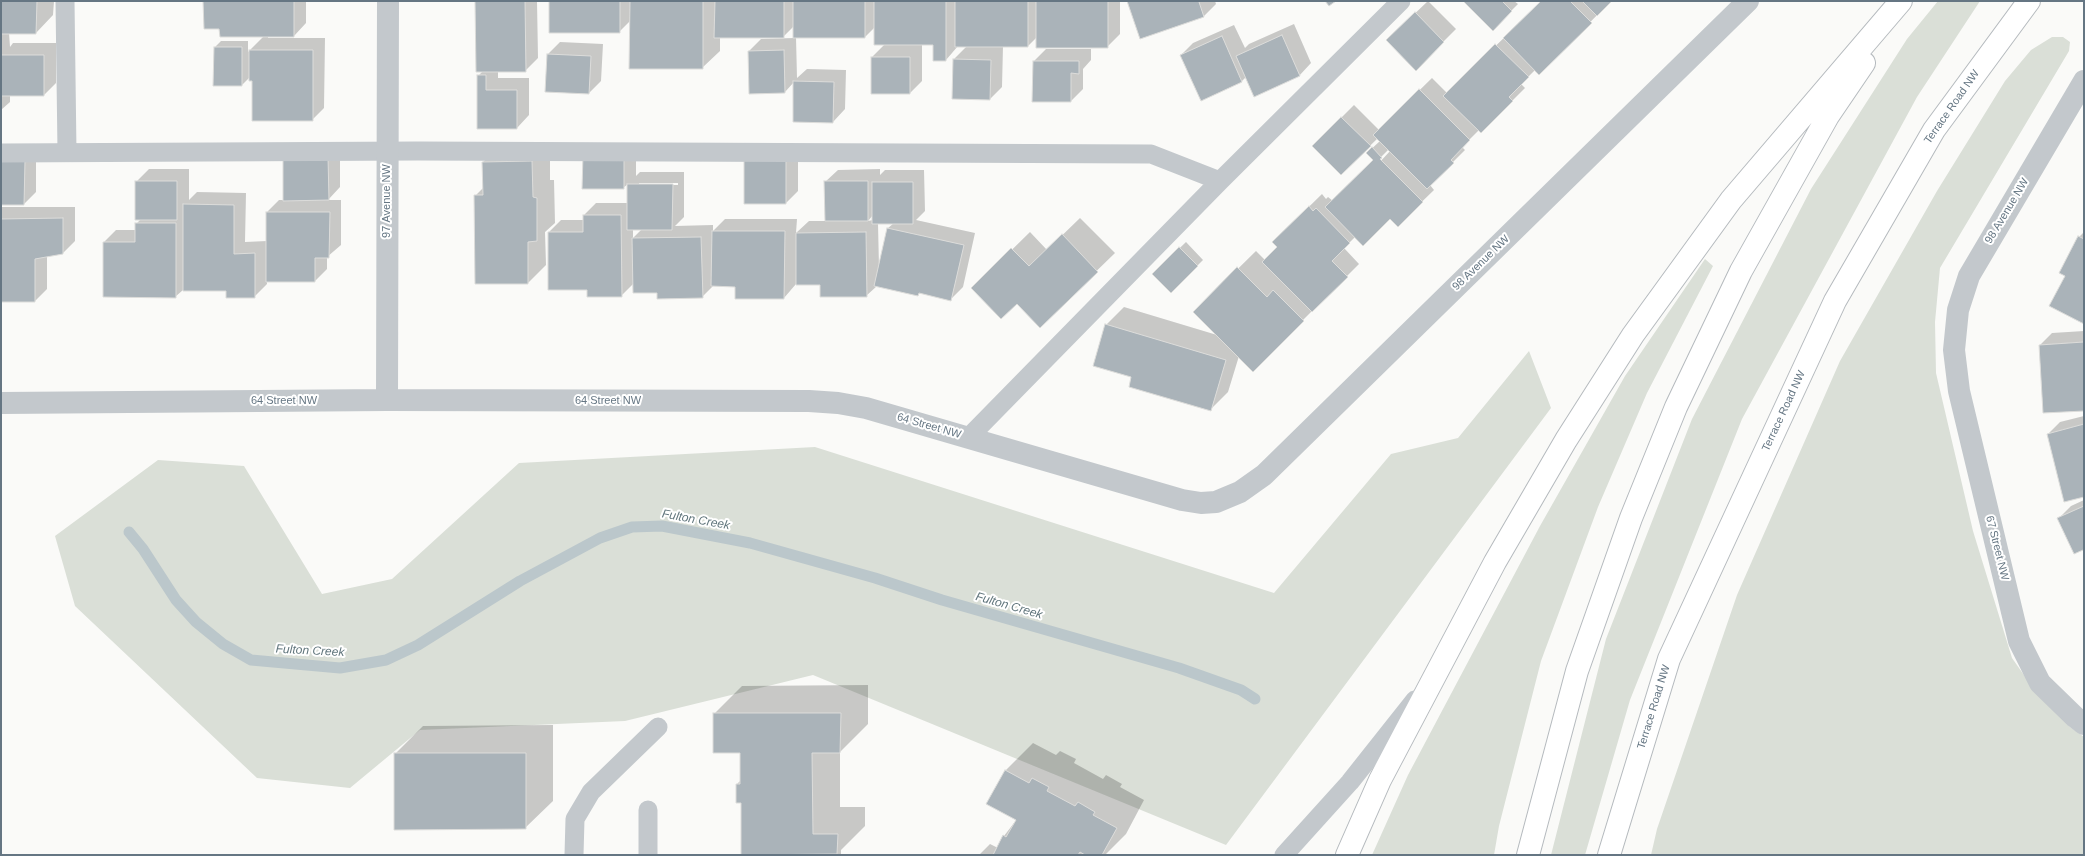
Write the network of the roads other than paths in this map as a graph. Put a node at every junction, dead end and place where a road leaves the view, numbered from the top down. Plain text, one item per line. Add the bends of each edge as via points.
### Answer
1 (65, 1) edge
2 (388, 1) edge
3 (1401, 1) edge
4 (1748, 1) edge
5 (1901, 1) edge
6 (1909, 1) edge
7 (2029, 1) edge
8 (2084, 81) edge
9 (387, 151) junction
10 (67, 152) junction
11 (1, 153) edge
12 (1220, 181) junction
13 (1954, 350) joint
14 (387, 400) junction
15 (1, 403) edge
16 (970, 438) junction
17 (1201, 503) joint
18 (1437, 672) junction
19 (2084, 724) edge
20 (658, 727) dead end
21 (648, 810) dead end
22 (574, 855) edge
23 (648, 855) edge
24 (1284, 855) edge
25 (1348, 855) edge
26 (1528, 855) edge
27 (1609, 855) edge

1 - 10 lane
2 - 9 street, 97 Avenue NW
3 - 12 lane
4 - 17 street, 98 Avenue NW via 1264,475 1240,492 1216,502
5 - 18 main road via 1731,200 1633,335 1566,440 1499,555
6 - 26 main road via 1828,116 1741,271 1676,407 1631,518 1577,671
7 - 27 main road, Terrace Road NW via 1934,130 1835,302 1668,659
8 - 13 street, 98 Avenue NW via 1969,276 1958,310
9 - 10 lane
9 - 12 lane via 1151,154
9 - 14 street, 97 Avenue NW
10 - 11 lane
12 - 16 lane
13 - 19 street, 67 Street NW via 1959,391 2019,641 2040,683
14 - 15 street, 64 Street NW
14 - 16 street, 64 Street NW via 809,401 866,408
16 - 17 street, 64 Street NW via 1182,500
18 - 24 lane via 1354,776
18 - 25 main road via 1380,780
20 - 22 lane via 592,792 575,819
21 - 23 lane

